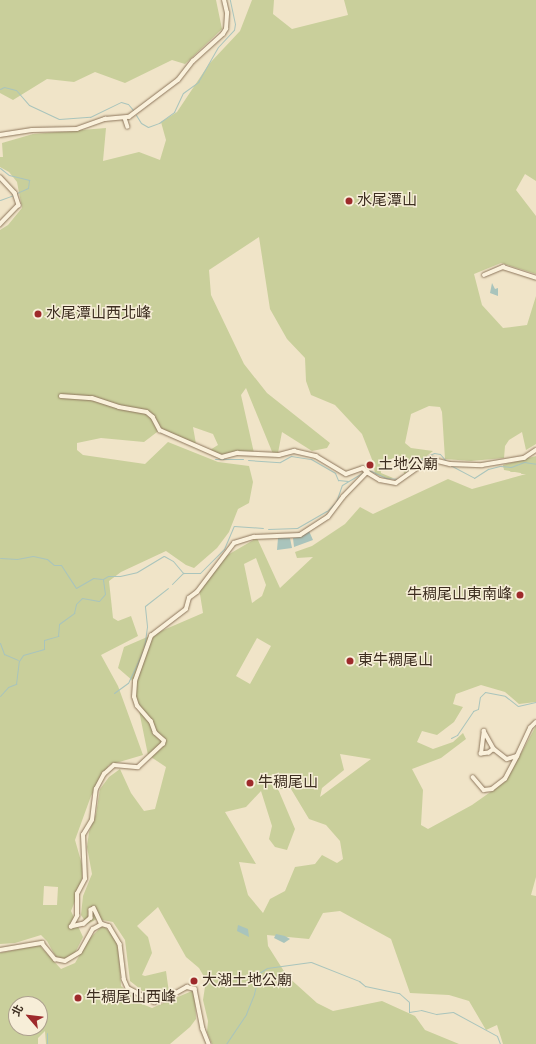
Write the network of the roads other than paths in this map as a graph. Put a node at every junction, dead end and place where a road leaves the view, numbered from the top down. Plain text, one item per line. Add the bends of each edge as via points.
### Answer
1 (224, 0) edge
2 (126, 118) junction
3 (128, 127) dead end
4 (0, 135) edge
5 (0, 177) edge
6 (0, 225) edge
7 (484, 275) dead end
8 (536, 278) edge
9 (61, 396) dead end
10 (536, 450) edge
11 (367, 472) junction
12 (536, 722) edge
13 (494, 749) junction
14 (517, 756) junction
15 (473, 777) dead end
16 (101, 924) junction
17 (0, 950) edge
18 (209, 1044) edge

1 - 2 street via 227,13 226,29 223,34 192,61 178,80
2 - 3 street
2 - 4 street via 105,119 77,129 32,130
5 - 6 street via 16,195 19,205
7 - 8 street via 503,267
9 - 11 street via 92,398 119,407 147,412 160,430 222,457 237,453 279,455 294,451 316,456 346,474 363,468
10 - 11 street via 524,458 482,465 450,464 430,458 396,483 387,483
11 - 16 street via 328,517 300,535 254,537 234,544 197,592 189,598 186,609 151,636 135,681 134,698 155,733 164,741 163,744 138,767 114,765 104,774 96,789 92,820 83,835 85,877 77,894 78,916 71,927 84,924 91,918 94,909
12 - 14 street via 530,728
13 - 13 street via 490,740 484,731 481,754
13 - 14 street via 507,759
14 - 15 street via 505,779 492,789 484,790
16 - 17 street via 89,933 80,952 65,962 55,959 42,943
16 - 18 street via 109,926 117,938 124,979 135,993 154,1002 188,987 195,989 203,1029

